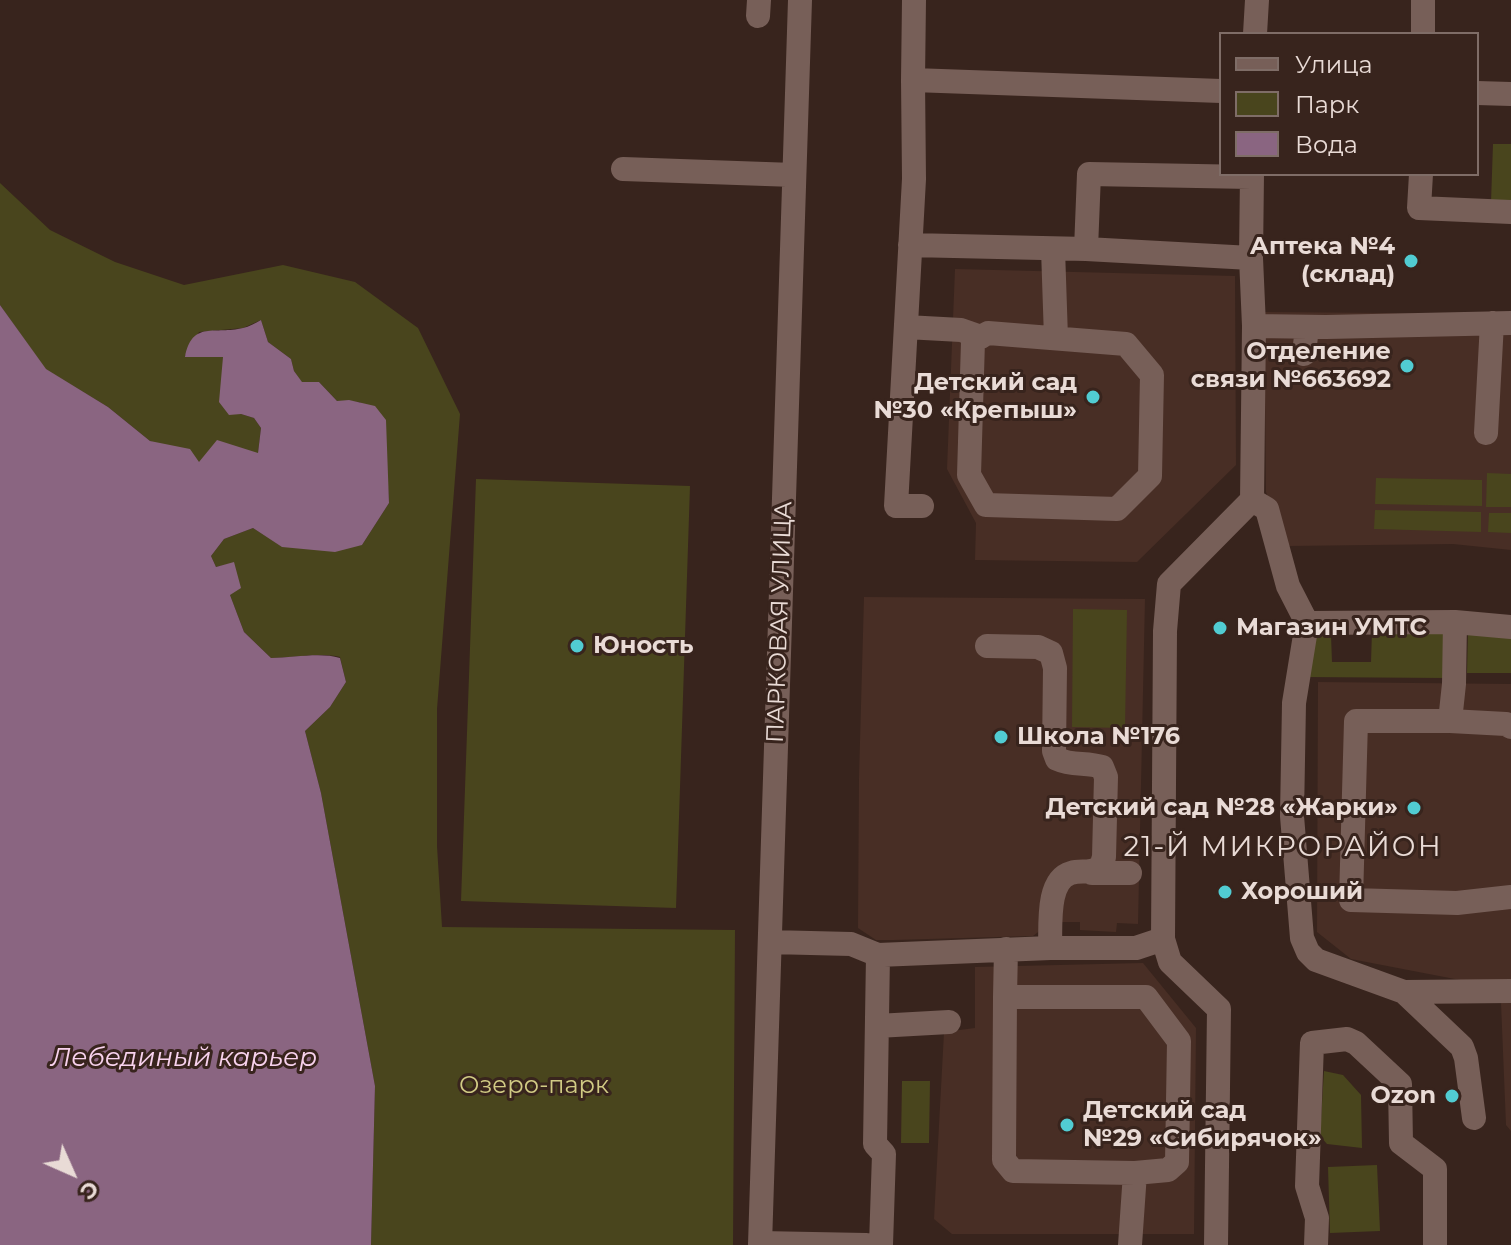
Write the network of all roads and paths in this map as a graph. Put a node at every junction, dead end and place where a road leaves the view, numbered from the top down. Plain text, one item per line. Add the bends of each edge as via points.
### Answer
1 (800, 0) edge
2 (914, 0) edge
3 (1257, 0) edge
4 (1423, 0) edge
5 (1255, 32) edge
6 (1423, 32) edge
7 (913, 80) junction
8 (1219, 91) edge
9 (1479, 93) edge
10 (1511, 94) edge
11 (623, 169) dead end
12 (794, 175) junction
13 (1219, 175) edge
14 (1252, 176) edge
15 (1421, 176) edge
16 (1511, 212) edge
17 (910, 245) junction
18 (1053, 249) junction
19 (1086, 249) junction
20 (1251, 258) junction
21 (1501, 323) edge
22 (1254, 326) junction
23 (906, 327) junction
24 (1307, 327) junction
25 (981, 337) junction
26 (1056, 338) junction
27 (1304, 354) dead end
28 (1486, 433) dead end
29 (1252, 500) junction
30 (922, 506) dead end
31 (1455, 622) junction
32 (1307, 623) junction
33 (1511, 627) edge
34 (987, 646) dead end
35 (1450, 721) junction
36 (1511, 727) edge
37 (1092, 873) junction
38 (1130, 873) dead end
39 (1511, 897) edge
40 (1163, 939) junction
41 (770, 942) junction
42 (1050, 948) junction
43 (1006, 949) junction
44 (878, 955) junction
45 (1511, 991) edge
46 (1404, 992) junction
47 (1005, 997) junction
48 (949, 1022) dead end
49 (877, 1026) junction
50 (1474, 1118) dead end
51 (1135, 1173) junction
52 (760, 1244) edge
53 (866, 1245) edge
54 (881, 1245) edge
55 (1130, 1245) edge
56 (1216, 1245) edge
57 (1316, 1245) edge
58 (1435, 1245) edge

1 - 12 street, ПАРКОВАЯ УЛИЦА
2 - 7 street
3 - 5 street
4 - 6 street
7 - 8 street
7 - 17 street
9 - 10 street
11 - 12 street
12 - 41 street, ПАРКОВАЯ УЛИЦА
13 - 19 street via 1089,174
14 - 20 street
15 - 16 street via 1419,208
17 - 18 street
17 - 23 street
18 - 19 street
18 - 26 street
19 - 20 street
20 - 22 street
21 - 24 street
21 - 28 street
22 - 24 street
22 - 29 street
23 - 25 street via 961,330
23 - 30 street via 896,506
24 - 27 street
25 - 26 street via 988,333
25 - 26 street via 973,341 969,475 986,505 1117,509 1150,476 1152,375 1126,344
29 - 32 street via 1267,509 1288,586
29 - 40 street via 1169,584
31 - 32 street
31 - 33 street
31 - 35 street
32 - 46 street via 1294,703 1292,802 1302,938 1316,960
34 - 37 street via 1038,647 1051,653 1057,759 1102,767 1106,777 1104,857
35 - 36 street
35 - 39 street via 1356,721 1351,900 1457,903
37 - 38 street
37 - 42 street via 1071,873 1053,890
40 - 42 street via 1136,948
40 - 56 street via 1170,962 1219,1009
41 - 44 street via 851,944
41 - 52 street, ПАРКОВАЯ УЛИЦА
42 - 43 street
43 - 44 street
43 - 47 street
44 - 49 street
45 - 46 street
46 - 50 street via 1462,1047
47 - 51 street via 1004,1160 1013,1171
47 - 51 street via 1146,997 1179,1041 1177,1162 1168,1170
48 - 49 street
49 - 54 street via 875,1144 884,1154
51 - 55 street
52 - 53 street
57 - 58 street via 1317,1218 1307,1186 1312,1043 1347,1039 1400,1084 1401,1143 1435,1169

